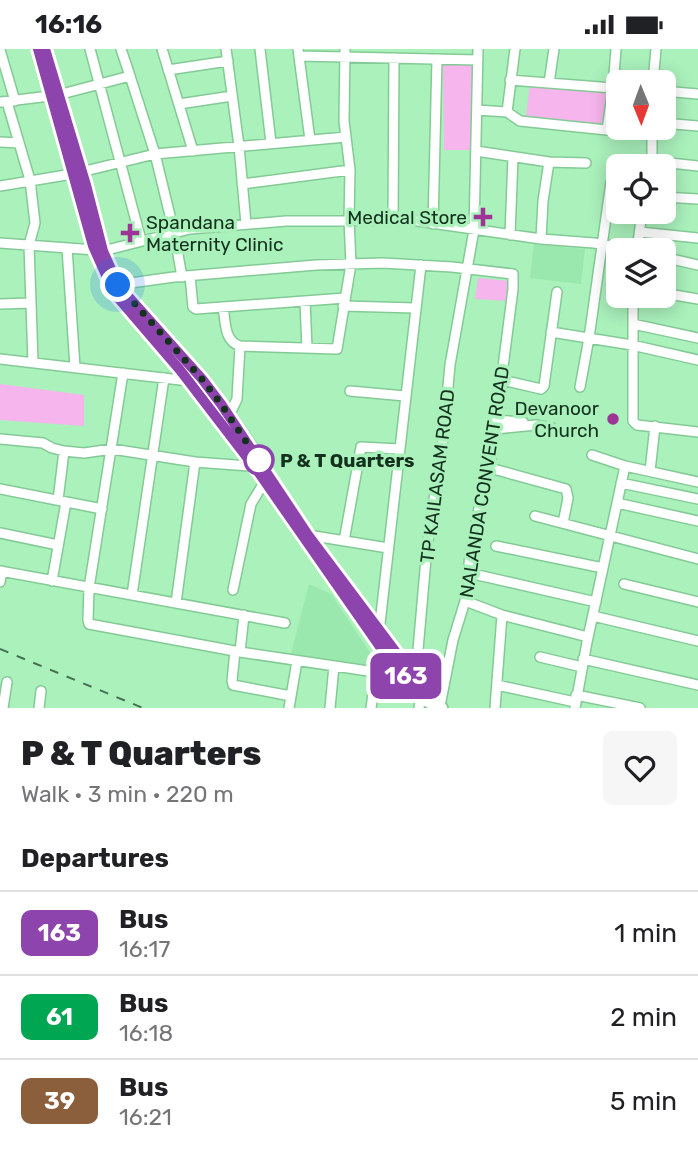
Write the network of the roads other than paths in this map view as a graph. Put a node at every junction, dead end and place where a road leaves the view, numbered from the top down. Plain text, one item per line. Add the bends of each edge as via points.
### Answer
1 (38, 49) edge
2 (45, 49) edge
3 (90, 49) edge
4 (121, 49) edge
5 (162, 49) edge
6 (226, 49) edge
7 (260, 49) edge
8 (478, 49) edge
9 (515, 49) edge
10 (554, 49) edge
11 (616, 49) edge
12 (656, 49) edge
13 (0, 50) edge
14 (298, 52) edge
15 (345, 53) edge
16 (394, 58) junction
17 (437, 59) junction
18 (478, 60) junction
19 (228, 61) junction
20 (169, 70) junction
21 (614, 70) edge
22 (654, 70) edge
23 (130, 76) junction
24 (510, 80) junction
25 (549, 83) junction
26 (100, 85) junction
27 (606, 88) edge
28 (676, 92) edge
29 (698, 94) edge
30 (54, 96) junction
31 (232, 96) junction
32 (7, 102) edge
33 (179, 104) junction
34 (477, 110) junction
35 (507, 112) junction
36 (676, 124) edge
37 (698, 127) edge
38 (606, 130) edge
39 (346, 137) junction
40 (310, 140) junction
41 (0, 142) edge
42 (19, 143) junction
43 (271, 143) junction
44 (239, 146) junction
45 (193, 151) junction
46 (476, 151) junction
47 (155, 154) junction
48 (513, 156) junction
49 (120, 162) junction
50 (549, 162) junction
51 (586, 163) dead end
52 (676, 166) edge
53 (698, 166) edge
54 (350, 170) junction
55 (77, 173) junction
56 (30, 180) junction
57 (242, 184) junction
58 (0, 186) edge
59 (676, 198) edge
60 (698, 199) edge
61 (393, 220) junction
62 (349, 221) junction
63 (606, 221) edge
64 (246, 224) junction
65 (433, 224) junction
66 (641, 224) edge
67 (474, 230) junction
68 (174, 232) junction
69 (640, 232) junction
70 (510, 235) junction
71 (639, 238) edge
72 (698, 238) edge
73 (541, 239) junction
74 (141, 240) junction
75 (0, 243) edge
76 (29, 245) junction
77 (603, 245) junction
78 (606, 245) edge
79 (67, 248) junction
80 (99, 250) junction
81 (676, 260) edge
82 (351, 264) junction
83 (421, 265) junction
84 (698, 265) edge
85 (466, 269) junction
86 (186, 276) junction
87 (114, 286) junction
88 (556, 292) dead end
89 (676, 295) edge
90 (698, 299) edge
91 (305, 301) junction
92 (344, 302) junction
93 (31, 303) junction
94 (0, 304) edge
95 (223, 308) junction
96 (633, 308) edge
97 (415, 309) junction
98 (633, 324) junction
99 (551, 332) junction
100 (589, 338) junction
101 (698, 338) edge
102 (632, 345) junction
103 (240, 346) junction
104 (307, 348) junction
105 (0, 359) edge
106 (698, 360) edge
107 (33, 362) junction
108 (75, 367) junction
109 (123, 373) junction
110 (164, 378) junction
111 (502, 380) junction
112 (195, 381) junction
113 (580, 387) dead end
114 (351, 391) dead end
115 (405, 396) junction
116 (229, 416) junction
117 (533, 423) dead end
118 (496, 425) junction
119 (655, 426) junction
120 (552, 428) dead end
121 (698, 432) edge
122 (0, 439) edge
123 (112, 449) junction
124 (399, 449) junction
125 (64, 451) junction
126 (153, 455) junction
127 (592, 455) dead end
128 (195, 461) junction
129 (625, 466) junction
130 (259, 467) junction
131 (490, 468) junction
132 (650, 471) junction
133 (265, 481) junction
134 (698, 482) edge
135 (621, 484) junction
136 (0, 489) edge
137 (698, 499) edge
138 (62, 501) junction
139 (617, 503) junction
140 (102, 509) junction
141 (535, 516) dead end
142 (698, 521) edge
143 (563, 523) junction
144 (0, 533) edge
145 (308, 535) junction
146 (610, 535) junction
147 (344, 541) junction
148 (58, 545) junction
149 (496, 546) dead end
150 (388, 548) junction
151 (697, 556) edge
152 (603, 568) junction
153 (1, 571) edge
154 (469, 573) junction
155 (52, 581) junction
156 (0, 582) edge
157 (624, 584) dead end
158 (89, 588) junction
159 (233, 590) dead end
160 (132, 596) junction
161 (465, 601) junction
162 (596, 602) junction
163 (698, 602) edge
164 (176, 603) junction
165 (244, 615) junction
166 (502, 615) junction
167 (593, 616) junction
168 (285, 623) dead end
169 (376, 634) junction
170 (588, 637) junction
171 (698, 641) edge
172 (382, 649) junction
173 (237, 652) junction
174 (540, 657) dead end
175 (297, 661) junction
176 (583, 663) junction
177 (334, 666) junction
178 (375, 672) junction
179 (7, 682) dead end
180 (497, 685) junction
181 (698, 685) edge
182 (41, 691) dead end
183 (419, 695) edge
184 (291, 696) junction
185 (575, 702) edge
186 (440, 707) edge
187 (3, 708) edge
188 (39, 708) edge
189 (289, 708) edge
190 (330, 708) edge
191 (371, 708) edge
192 (495, 708) edge
193 (639, 708) edge

1 - 30 main road
2 - 30 main road
3 - 26 street
4 - 23 street
5 - 20 street
6 - 19 street
7 - 43 street
8 - 18 street, TP KAILASAM ROAD
9 - 24 street
10 - 25 street
11 - 21 street
12 - 22 street
13 - 32 street
14 - 15 street
14 - 40 street
15 - 16 street
15 - 39 street
16 - 17 street
16 - 61 street
17 - 18 street
17 - 65 street
18 - 34 street, TP KAILASAM ROAD
19 - 20 street
19 - 31 street
20 - 33 street
23 - 26 street
23 - 47 street
24 - 25 street
24 - 35 street
25 - 27 street
26 - 30 street
26 - 49 street
28 - 29 street
30 - 32 street
30 - 55 main road
31 - 33 street
31 - 44 street
32 - 42 street
33 - 45 street
34 - 35 street
34 - 46 street, TP KAILASAM ROAD
35 - 38 street via 520,121
36 - 37 street
39 - 40 street
39 - 54 street
40 - 43 street
41 - 42 street
42 - 56 street
43 - 44 street
44 - 45 street
44 - 57 street
45 - 47 street
46 - 48 street
46 - 67 street, TP KAILASAM ROAD
47 - 49 street
47 - 68 street
48 - 50 street
48 - 70 street
49 - 55 street
49 - 74 street
50 - 51 street
50 - 73 street
52 - 53 street
54 - 57 street
54 - 62 street
55 - 56 street
55 - 80 main road
56 - 58 street
56 - 76 street via 35,223
57 - 64 street
59 - 60 street
61 - 62 street
61 - 65 street
62 - 64 street
62 - 82 street
63 - 77 street
64 - 68 street
65 - 67 street
66 - 69 street
67 - 70 street
67 - 85 street, TP KAILASAM ROAD
68 - 74 street
68 - 86 street
69 - 71 street
69 - 72 street
70 - 73 street
73 - 77 street
74 - 80 street
75 - 76 street
76 - 79 street
76 - 93 street
77 - 78 street
77 - 100 street
79 - 80 street
79 - 108 street
80 - 87 main road
81 - 84 street
82 - 83 street, NALANDA CONVENT ROAD
82 - 86 street, NALANDA CONVENT ROAD
82 - 92 street
83 - 85 street, NALANDA CONVENT ROAD
83 - 97 street
85 - 111 street, NALANDA CONVENT ROAD via 513,274
85 - 183 street, TP KAILASAM ROAD via 427,547
86 - 87 street, NALANDA CONVENT ROAD
86 - 95 street via 193,307
87 - 112 main road
88 - 99 street
89 - 90 street
91 - 92 street
91 - 95 street
91 - 104 street
92 - 97 street
92 - 104 street via 337,349
93 - 94 street
93 - 107 street
95 - 103 street via 229,338
96 - 98 street
97 - 115 street
98 - 101 street
98 - 102 street
99 - 100 street
99 - 111 street via 541,389
100 - 102 street
100 - 113 street
102 - 106 street
102 - 119 street via 633,421
103 - 104 street
103 - 116 street via 237,399
105 - 107 street
107 - 108 street
108 - 109 street
109 - 110 street
109 - 123 street
110 - 112 street
110 - 126 street
111 - 118 street, NALANDA CONVENT ROAD
112 - 116 main road
112 - 130 main road
114 - 115 street
115 - 124 street
116 - 130 main road
117 - 118 street
118 - 120 street
118 - 131 street, NALANDA CONVENT ROAD
119 - 121 street
119 - 132 street
122 - 125 street via 43,443
123 - 125 street
123 - 126 street
123 - 140 street
124 - 147 street via 360,447
124 - 150 street
125 - 138 street
126 - 128 street
126 - 160 street
127 - 129 street
128 - 130 street
128 - 164 street
129 - 132 street
129 - 135 street
130 - 133 main road
130 - 145 main road
131 - 143 street via 566,489
131 - 154 street, NALANDA CONVENT ROAD
132 - 134 street
133 - 159 street via 251,504
133 - 169 main road
135 - 137 street
135 - 139 street
136 - 138 street
138 - 140 street
138 - 148 street
139 - 142 street
139 - 146 street
140 - 158 street
141 - 143 street
143 - 146 street
144 - 148 street
145 - 147 street
145 - 169 main road
146 - 151 street
146 - 152 street
147 - 150 street
148 - 155 street
149 - 152 street
150 - 169 street
152 - 162 street
153 - 155 street
153 - 156 street
154 - 161 street, NALANDA CONVENT ROAD
154 - 162 street
155 - 158 street
157 - 163 street
158 - 160 street
158 - 173 street via 89,624
160 - 164 street
161 - 166 street
161 - 186 street, NALANDA CONVENT ROAD
162 - 167 street
164 - 165 street
165 - 168 street
165 - 173 street
166 - 170 street
166 - 180 street
167 - 170 street
167 - 171 street
169 - 172 main road
169 - 183 main road via 398,655
170 - 176 street
172 - 178 street
172 - 183 main road
173 - 175 street
173 - 184 street via 233,685
174 - 176 street
175 - 177 street
175 - 184 street
176 - 181 street
176 - 185 street
177 - 178 street
177 - 190 street
178 - 191 street
179 - 187 street
180 - 185 street
180 - 192 street
182 - 188 street
183 - 186 main road
184 - 189 street
185 - 193 street

